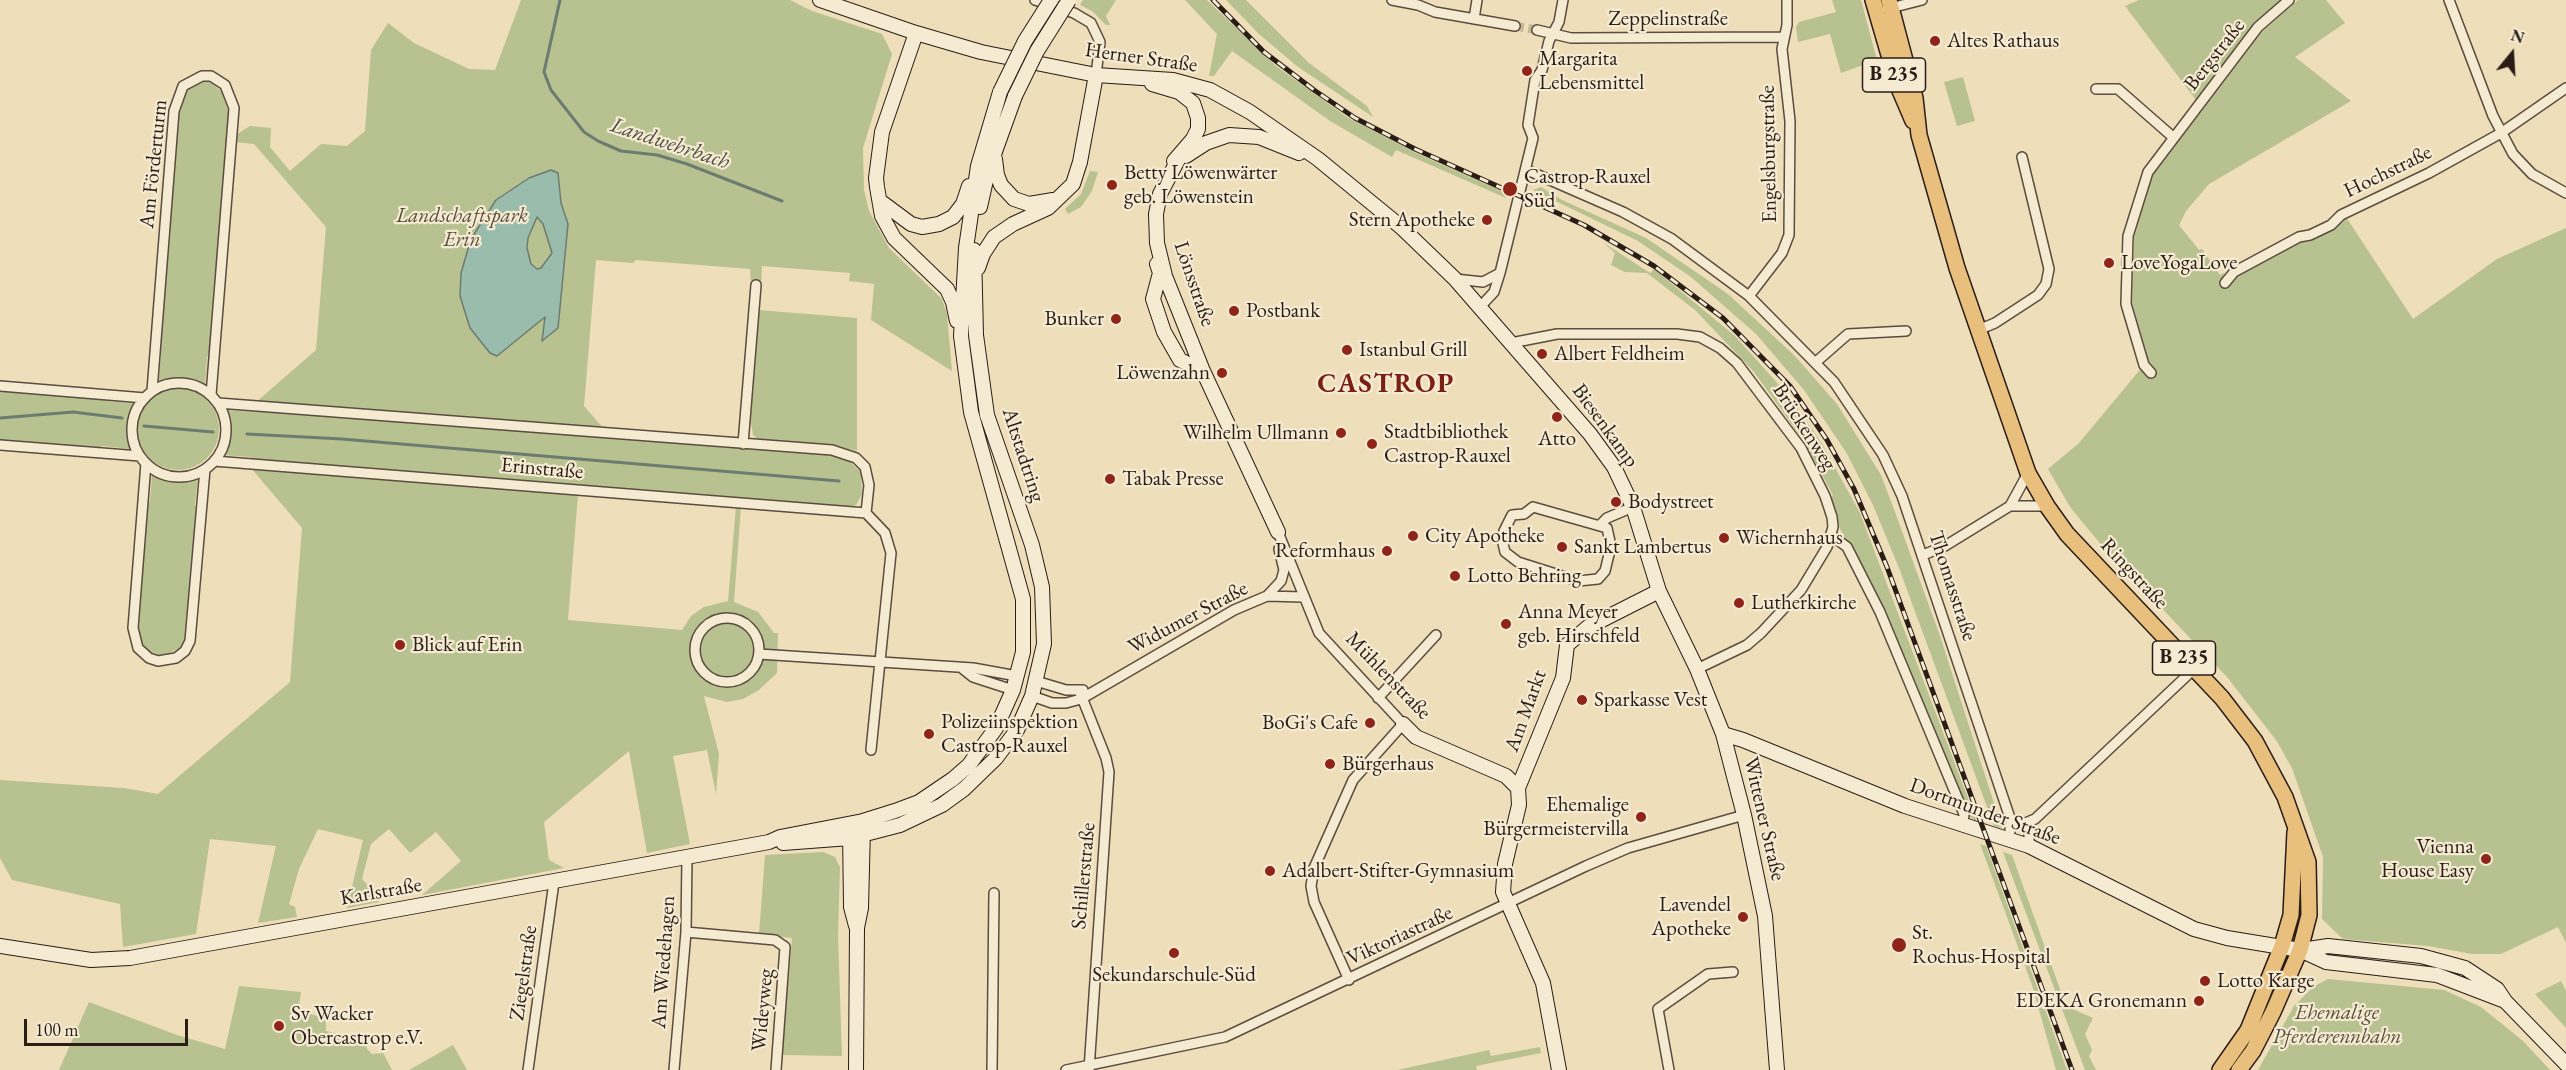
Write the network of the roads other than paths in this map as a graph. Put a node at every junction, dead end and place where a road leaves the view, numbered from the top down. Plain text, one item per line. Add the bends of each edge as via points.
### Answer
1 (820, 0) edge
2 (1035, 0) edge
3 (1051, 0) edge
4 (1069, 0) edge
5 (1392, 0) edge
6 (1477, 0) edge
7 (1563, 0) edge
8 (1787, 0) edge
9 (1922, 0) edge
10 (2289, 0) edge
11 (2449, 0) edge
12 (1882, 5) edge
13 (1474, 19) junction
14 (1515, 26) tunnel mouth
15 (1537, 30) tunnel mouth
16 (916, 33) junction
17 (1554, 34) junction
18 (1783, 37) junction
19 (1096, 75) junction
20 (1137, 79) junction
21 (2566, 88) edge
22 (2096, 89) dead end
23 (2501, 133) junction
24 (2174, 138) junction
25 (995, 153) junction
26 (2022, 157) dead end
27 (978, 166) junction
28 (1527, 170) junction
29 (1334, 174) junction
30 (1165, 179) junction
31 (2566, 193) edge
32 (1058, 200) junction
33 (880, 201) junction
34 (1500, 273) junction
35 (975, 276) junction
36 (1455, 279) junction
37 (2225, 283) dead end
38 (756, 285) dead end
39 (1749, 296) junction
40 (1480, 308) junction
41 (1906, 330) dead end
42 (1978, 330) junction
43 (961, 336) junction
44 (1511, 343) junction
45 (1816, 362) junction
46 (1203, 371) junction
47 (2151, 373) dead end
48 (0, 386) edge
49 (149, 394) junction
50 (211, 395) junction
51 (218, 403) junction
52 (743, 444) junction
53 (0, 445) edge
54 (143, 459) junction
55 (214, 461) junction
56 (205, 469) junction
57 (2028, 473) junction
58 (2010, 506) junction
59 (2047, 506) junction
60 (1633, 507) junction
61 (866, 513) junction
62 (1600, 525) junction
63 (1278, 532) junction
64 (1831, 535) junction
65 (1923, 555) junction
66 (1659, 591) junction
67 (1267, 596) junction
68 (1303, 597) junction
69 (1307, 607) joint
70 (1436, 635) dead end
71 (759, 654) junction
72 (880, 663) junction
73 (963, 669) junction
74 (1697, 669) junction
75 (2194, 669) junction
76 (1017, 676) junction
77 (1036, 681) junction
78 (1013, 690) junction
79 (1080, 695) junction
80 (1032, 696) junction
81 (1378, 698) junction
82 (1403, 724) junction
83 (1723, 734) junction
84 (871, 750) dead end
85 (1518, 788) junction
86 (1744, 815) junction
87 (2011, 821) junction
88 (2032, 822) junction
89 (1963, 826) junction
90 (2296, 826) junction
91 (857, 829) junction
92 (2009, 839) junction
93 (2029, 846) junction
94 (687, 856) junction
95 (554, 882) junction
96 (994, 893) dead end
97 (1507, 905) junction
98 (686, 932) junction
99 (0, 946) edge
100 (2282, 946) junction
101 (2300, 950) junction
102 (1733, 972) dead end
103 (1349, 980) junction
104 (2566, 1064) edge
105 (1088, 1068) edge
106 (528, 1070) edge
107 (674, 1070) edge
108 (776, 1070) edge
109 (856, 1070) edge
110 (992, 1070) edge
111 (1066, 1070) edge
112 (1559, 1070) edge
113 (1669, 1070) edge
114 (1777, 1070) edge
115 (2220, 1070) edge
116 (2239, 1070) edge

1 - 16 main road, Herner Straße
2 - 19 street via 1091,23 1100,42
3 - 27 main road, Altstadtring, bridge via 1000,92
4 - 25 main road, Altstadtring, bridge via 1015,96
5 - 13 street
6 - 13 street
7 - 17 street
8 - 18 street, Engelsburgstraße
9 - 12 street
10 - 24 street, Bergstraße via 2258,27
11 - 23 street
12 - 42 main road, Ringstraße / B 235 via 1898,86 1919,135
13 - 14 street
15 - 17 street, Zeppelinstraße
16 - 19 main road, Herner Straße via 981,52
16 - 33 main road via 882,132 876,178
17 - 18 street, Zeppelinstraße via 1570,38
17 - 28 street via 1535,80 1528,125 1533,138
18 - 39 street, Engelsburgstraße via 1790,121 1789,235 1782,253
19 - 20 main road, Herner Straße
19 - 32 main road via 1076,177
20 - 29 main road, Herner Straße via 1173,80 1210,90 1250,112
20 - 30 main road, Lönsstraße via 1179,92 1193,103 1198,118 1193,140
21 - 23 street, Hochstraße
22 - 24 street via 2118,89
23 - 31 street via 2513,154 2532,174
23 - 37 street, Hochstraße via 2341,215 2310,236 2299,237 2234,272
24 - 47 street, Bergstraße via 2148,172 2128,236 2126,304 2144,365
25 - 32 main road via 997,176 1007,194 1029,204
25 - 35 main road, Altstadtring via 980,204
26 - 42 street via 2049,269 2046,284 2038,294
27 - 33 main road via 963,204 953,217 939,224 911,224
27 - 43 main road, Altstadtring via 966,248
28 - 34 street
28 - 39 street, Thomasstraße via 1623,212 1662,234
29 - 30 main road, Lönsstraße via 1281,145 1230,135 1187,154
29 - 36 main road, Herner Straße via 1416,240
30 - 46 main road, Lönsstraße via 1156,214 1157,243
30 - 46 main road, Lönsstraße via 1152,210 1152,243 1160,273 1153,299 1172,350 1186,364
32 - 35 main road via 994,237
33 - 43 main road via 882,216 894,238 950,294
34 - 36 street via 1483,282
34 - 40 street via 1494,292
35 - 77 main road, Altstadtring via 976,335 987,415 1032,545 1042,587 1045,630
36 - 40 main road, Biesenkamp
38 - 52 street
39 - 45 street, Thomasstraße
40 - 44 main road, Biesenkamp
41 - 45 street via 1848,334
42 - 57 main road, Ringstraße / B 235
43 - 76 main road, Altstadtring via 971,412 1023,599 1023,652
44 - 60 main road, Biesenkamp via 1590,434 1614,467
44 - 64 street, Brückenweg via 1557,334 1688,335 1711,342 1737,363 1801,448 1825,496 1832,517
45 - 65 street, Thomasstraße via 1840,390 1883,455
46 - 63 main road, Lönsstraße
48 - 49 street
49 - 50 street via 162,386 183,383
49 - 50 street, Am Förderturm via 174,111 183,86 202,76 211,76 225,85 234,108
49 - 54 street via 136,411 132,428
50 - 51 street
51 - 52 street, Erinstraße
51 - 55 street via 225,419 226,437
52 - 61 street, Erinstraße via 832,450 856,458 868,475
53 - 54 street
54 - 56 street via 175,476
54 - 56 street via 133,628 138,648 158,661 176,658 190,641
55 - 56 street
55 - 61 street, Erinstraße
57 - 58 street
57 - 59 main road, Ringstraße / B 235
58 - 59 street
58 - 65 street
59 - 75 main road, Ringstraße / B 235 via 2080,548
60 - 62 street
60 - 66 main road, Biesenkamp
61 - 72 street via 885,533 891,553
62 - 62 street via 1533,507 1524,514 1512,515 1502,539 1505,552 1518,562 1578,581 1598,579 1605,571 1611,546 1607,528
63 - 67 street, Lönsstraße via 1284,570 1281,581
63 - 68 street, Lönsstraße
64 - 74 street via 1820,562 1801,590 1766,628 1747,645
64 - 89 street via 1847,548 1880,612 1965,814
65 - 87 street, Thomasstraße
66 - 74 main road, Wittener Straße
66 - 85 main road, Am Markt via 1588,627 1567,645 1563,678
67 - 68 street, Widumer Straße
67 - 79 street, Widumer Straße via 1217,619 1089,696
68 - 69 street, Lönsstraße
69 - 81 street, Mühlenstraße via 1319,633
70 - 81 street
71 - 71 street via 752,629 730,618 712,622 695,648 704,671 721,682 732,682 750,673
71 - 72 street
72 - 73 street
72 - 84 street
73 - 76 street via 1002,671
73 - 78 street via 973,677
74 - 83 main road, Wittener Straße
75 - 88 street
75 - 90 main road, Ringstraße / B 235 via 2255,741 2274,772
76 - 77 main road
76 - 78 main road, Altstadtring
77 - 79 street
77 - 80 main road, Altstadtring
78 - 80 main road
78 - 91 main road, Altstadtring via 996,728 969,765 919,801
79 - 80 street, Widumer Straße via 1066,704
79 - 105 street, Schillerstraße via 1109,772
80 - 91 main road, Altstadtring via 1017,730 996,758 964,789 917,818
81 - 82 street, Mühlenstraße
82 - 85 main road, Mühlenstraße via 1416,737 1506,776
82 - 103 street via 1353,780 1314,868 1314,902
83 - 86 main road, Wittener Straße
83 - 89 main road, Dortmunder Straße
85 - 97 main road, Am Markt via 1519,804 1503,878
86 - 97 street, Viktoriastraße via 1628,848
86 - 114 main road, Wittener Straße via 1765,916
87 - 88 street
87 - 92 street, Thomasstraße
88 - 93 street
89 - 92 main road, Dortmunder Straße
90 - 100 main road, Ringstraße / B 235 via 2291,915
90 - 101 main road, Ringstraße / B 235 via 2308,862 2310,889
91 - 94 main road, Karlstraße via 820,842 769,842
91 - 109 main road via 850,907 856,928
92 - 93 main road, Dortmunder Straße
93 - 100 main road, Dortmunder Straße via 2194,929
94 - 95 main road, Karlstraße
94 - 98 street, Am Wiedehagen
95 - 99 main road, Karlstraße via 117,960
95 - 106 street, Ziegelstraße
96 - 110 street
97 - 103 street, Viktoriastraße
97 - 112 main road, Am Markt via 1543,983
98 - 107 street, Am Wiedehagen
98 - 108 street, Wideyweg via 775,940 785,947
100 - 101 main road, Dortmunder Straße
100 - 115 main road, B 235 via 2248,1030
101 - 104 main road, Dortmunder Straße via 2328,946 2441,960 2478,974 2497,989
101 - 116 main road, B 235 via 2268,1022
102 - 113 street via 1708,974 1658,1009
103 - 105 street, Viktoriastraße via 1225,1037
105 - 111 street, Viktoriastraße

